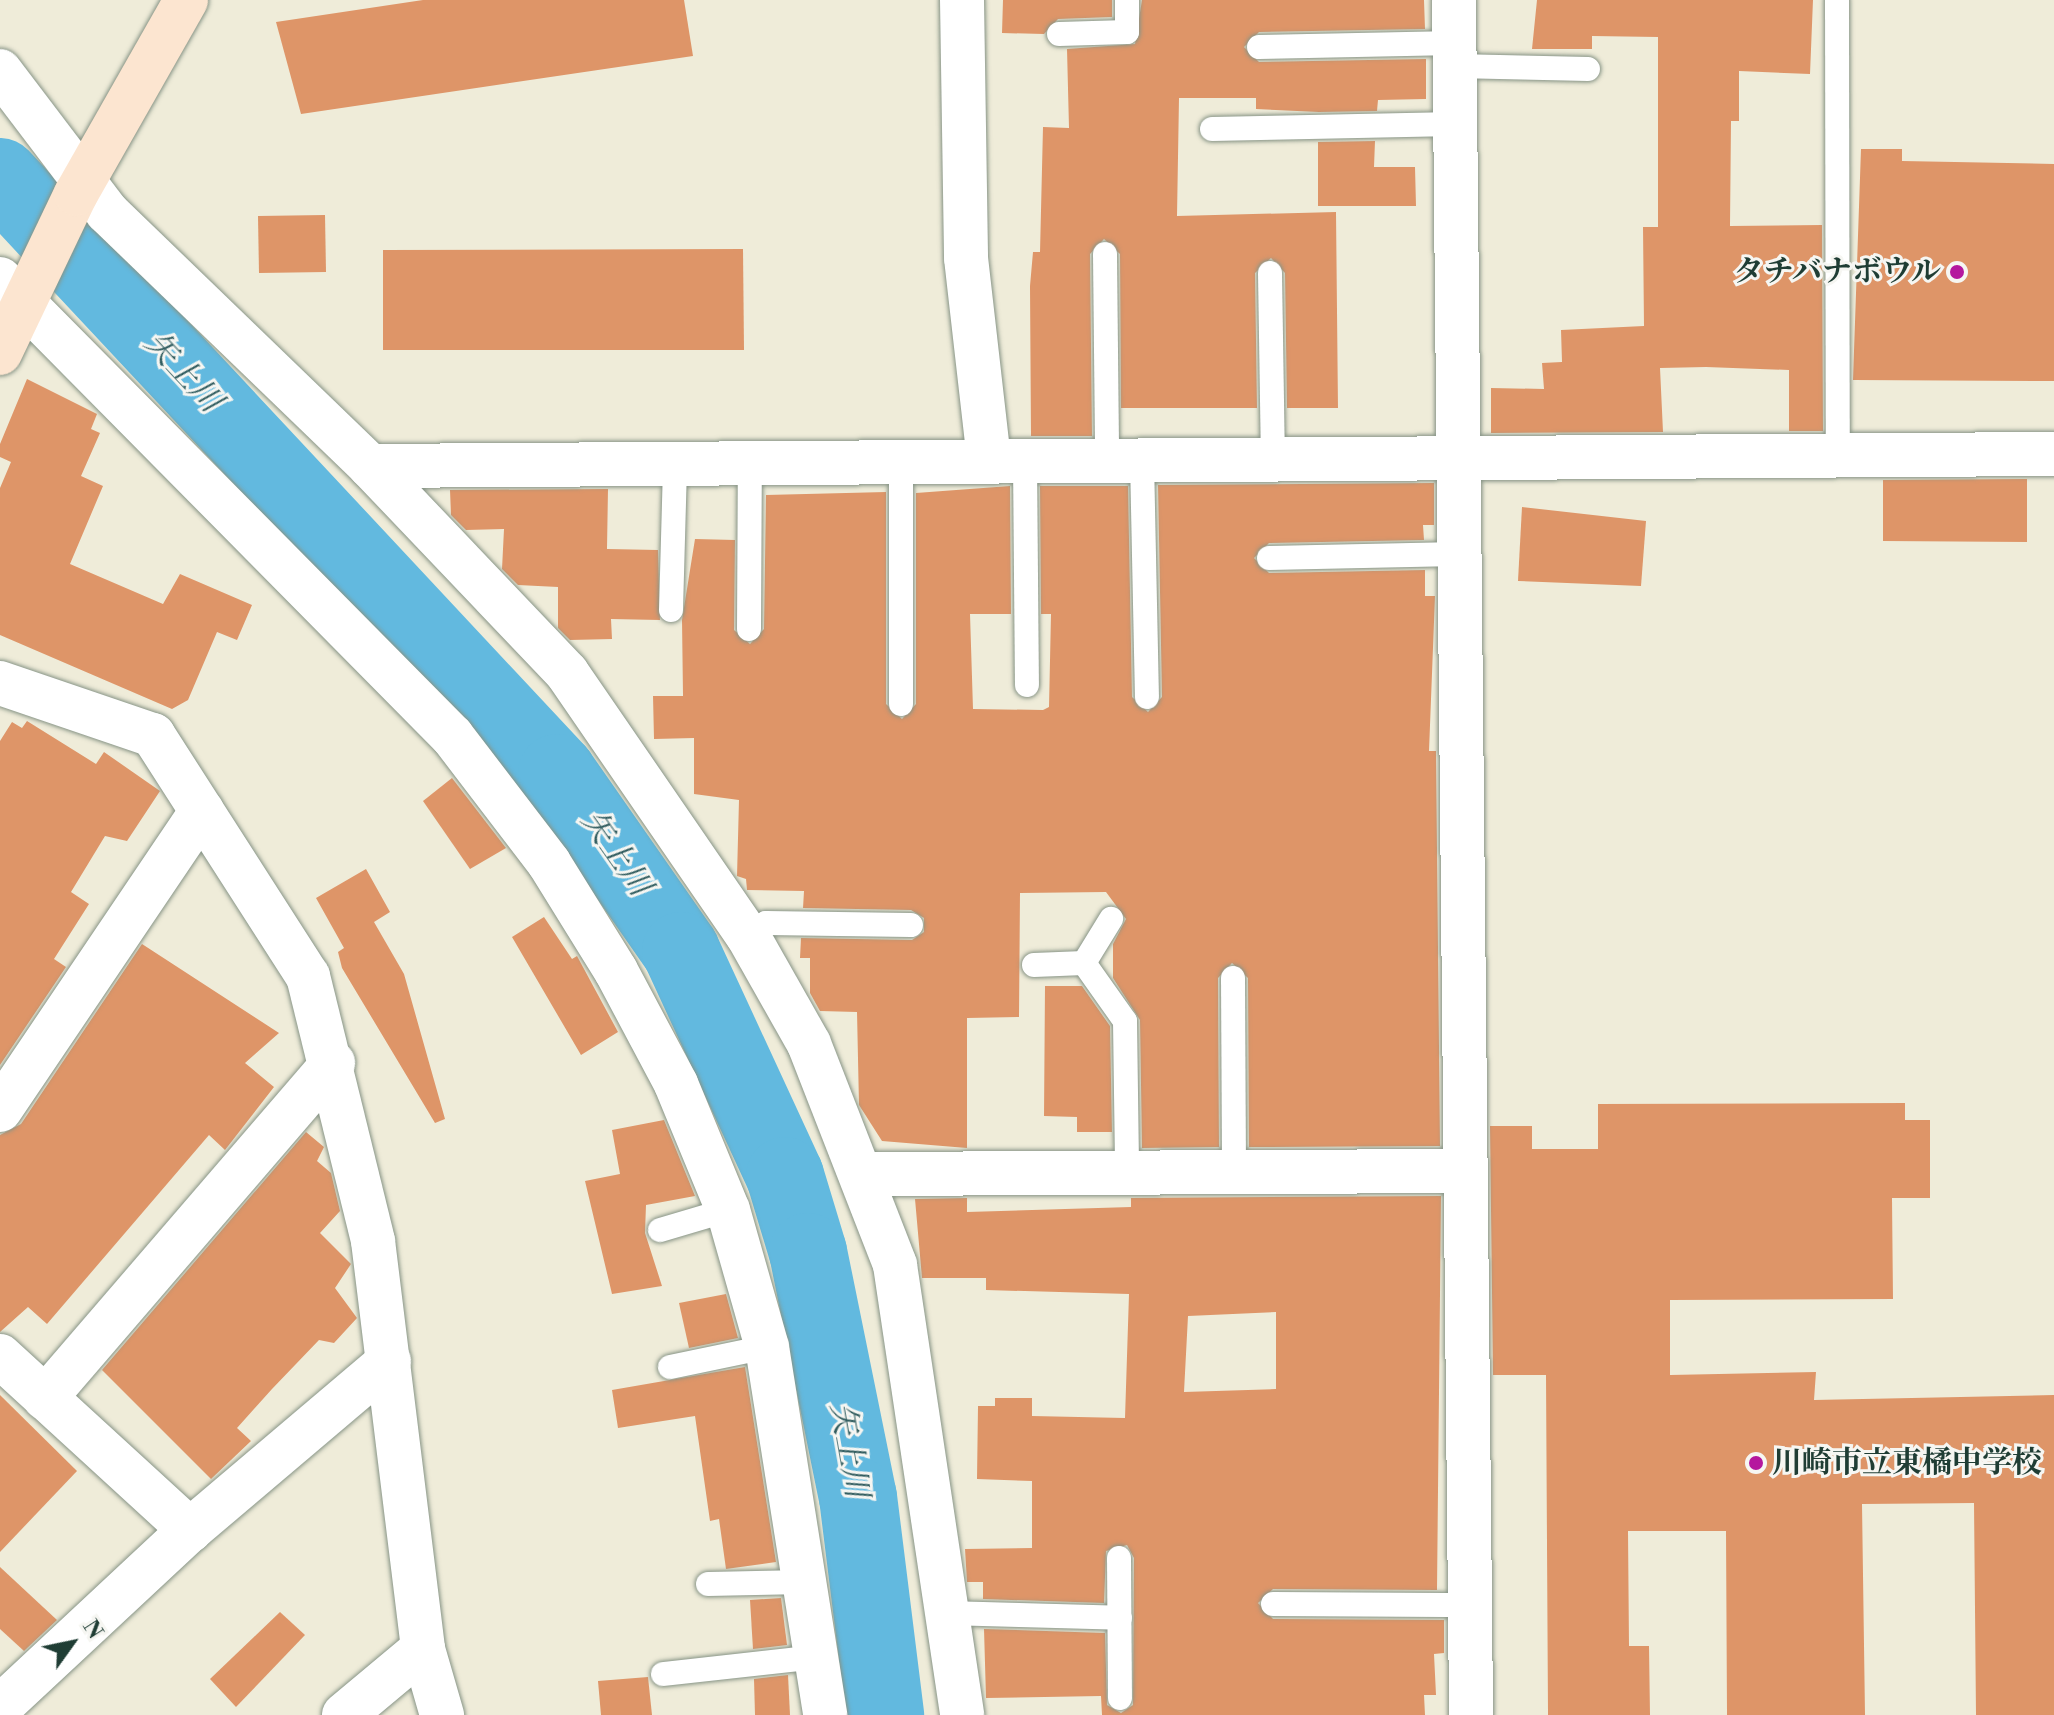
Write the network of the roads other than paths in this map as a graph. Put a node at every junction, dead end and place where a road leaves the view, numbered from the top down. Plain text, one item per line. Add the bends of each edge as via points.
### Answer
1 (186, 0) edge
2 (962, 0) edge
3 (1127, 0) edge
4 (1454, 0) edge
5 (1837, 0) edge
6 (1059, 34) dead end
7 (1259, 47) dead end
8 (1455, 55) junction
9 (1588, 69) dead end
10 (0, 71) edge
11 (1455, 124) junction
12 (1212, 129) dead end
13 (79, 189) junction
14 (1105, 254) dead end
15 (1270, 273) dead end
16 (16, 292) edge
17 (0, 353) edge
18 (2054, 454) edge
19 (1838, 456) junction
20 (1457, 459) junction
21 (1125, 460) junction
22 (1273, 460) junction
23 (1007, 461) junction
24 (675, 465) junction
25 (750, 465) junction
26 (370, 466) junction
27 (901, 467) junction
28 (1458, 554) junction
29 (1269, 558) dead end
30 (671, 610) dead end
31 (749, 629) dead end
32 (1027, 685) dead end
33 (6, 696) edge
34 (1147, 697) dead end
35 (901, 704) dead end
36 (202, 811) junction
37 (1111, 919) dead end
38 (911, 925) dead end
39 (748, 936) junction
40 (1084, 963) junction
41 (1034, 965) dead end
42 (1233, 978) dead end
43 (333, 1063) junction
44 (0, 1110) edge
45 (1127, 1169) junction
46 (1234, 1170) junction
47 (1465, 1171) junction
48 (865, 1174) junction
49 (728, 1210) junction
50 (660, 1230) dead end
51 (767, 1347) junction
52 (0, 1356) edge
53 (389, 1361) junction
54 (670, 1367) dead end
55 (45, 1398) junction
56 (190, 1530) junction
57 (1119, 1558) dead end
58 (804, 1582) junction
59 (708, 1584) dead end
60 (1273, 1604) dead end
61 (1470, 1605) junction
62 (946, 1613) junction
63 (1120, 1618) junction
64 (423, 1649) junction
65 (816, 1657) junction
66 (663, 1674) dead end
67 (1120, 1698) dead end
68 (0, 1707) edge
69 (344, 1715) edge
70 (442, 1715) edge
71 (825, 1715) edge
72 (962, 1715) edge
73 (1471, 1715) edge

1 - 13 main road
2 - 23 street via 966,258
3 - 6 lane via 1127,32
4 - 8 street
5 - 19 lane
7 - 8 lane
8 - 9 lane
8 - 11 street
10 - 13 street
11 - 12 lane
11 - 20 street
13 - 16 main road
13 - 26 street
14 - 21 lane
15 - 22 lane
16 - 17 main road
16 - 49 street via 452,736 549,863 616,971 676,1084
18 - 19 street
19 - 20 street
20 - 22 street
20 - 28 street
21 - 22 street
21 - 23 street
21 - 34 lane
23 - 27 street
23 - 32 lane
24 - 25 street
24 - 26 street
24 - 30 lane
25 - 27 street
25 - 31 lane
26 - 39 street via 567,673
27 - 35 lane
28 - 29 lane
28 - 47 street
33 - 36 street via 153,735
36 - 43 street via 308,976
36 - 44 street
37 - 40 lane
38 - 39 lane via 766,923
39 - 48 street via 809,1044
40 - 41 lane
40 - 45 lane via 1125,1021
42 - 46 lane
43 - 53 street via 373,1241
43 - 55 street
45 - 46 street
45 - 48 street
46 - 47 street
47 - 61 street
48 - 62 street via 895,1265
49 - 50 lane
49 - 51 street
51 - 54 lane
51 - 58 street
52 - 55 street
53 - 56 street
53 - 64 street
55 - 56 street
56 - 68 street
57 - 63 lane
58 - 59 lane
58 - 65 street
60 - 61 lane
61 - 73 street
62 - 63 lane
62 - 72 street
63 - 67 lane
64 - 69 street
64 - 70 street
65 - 66 lane
65 - 71 street

